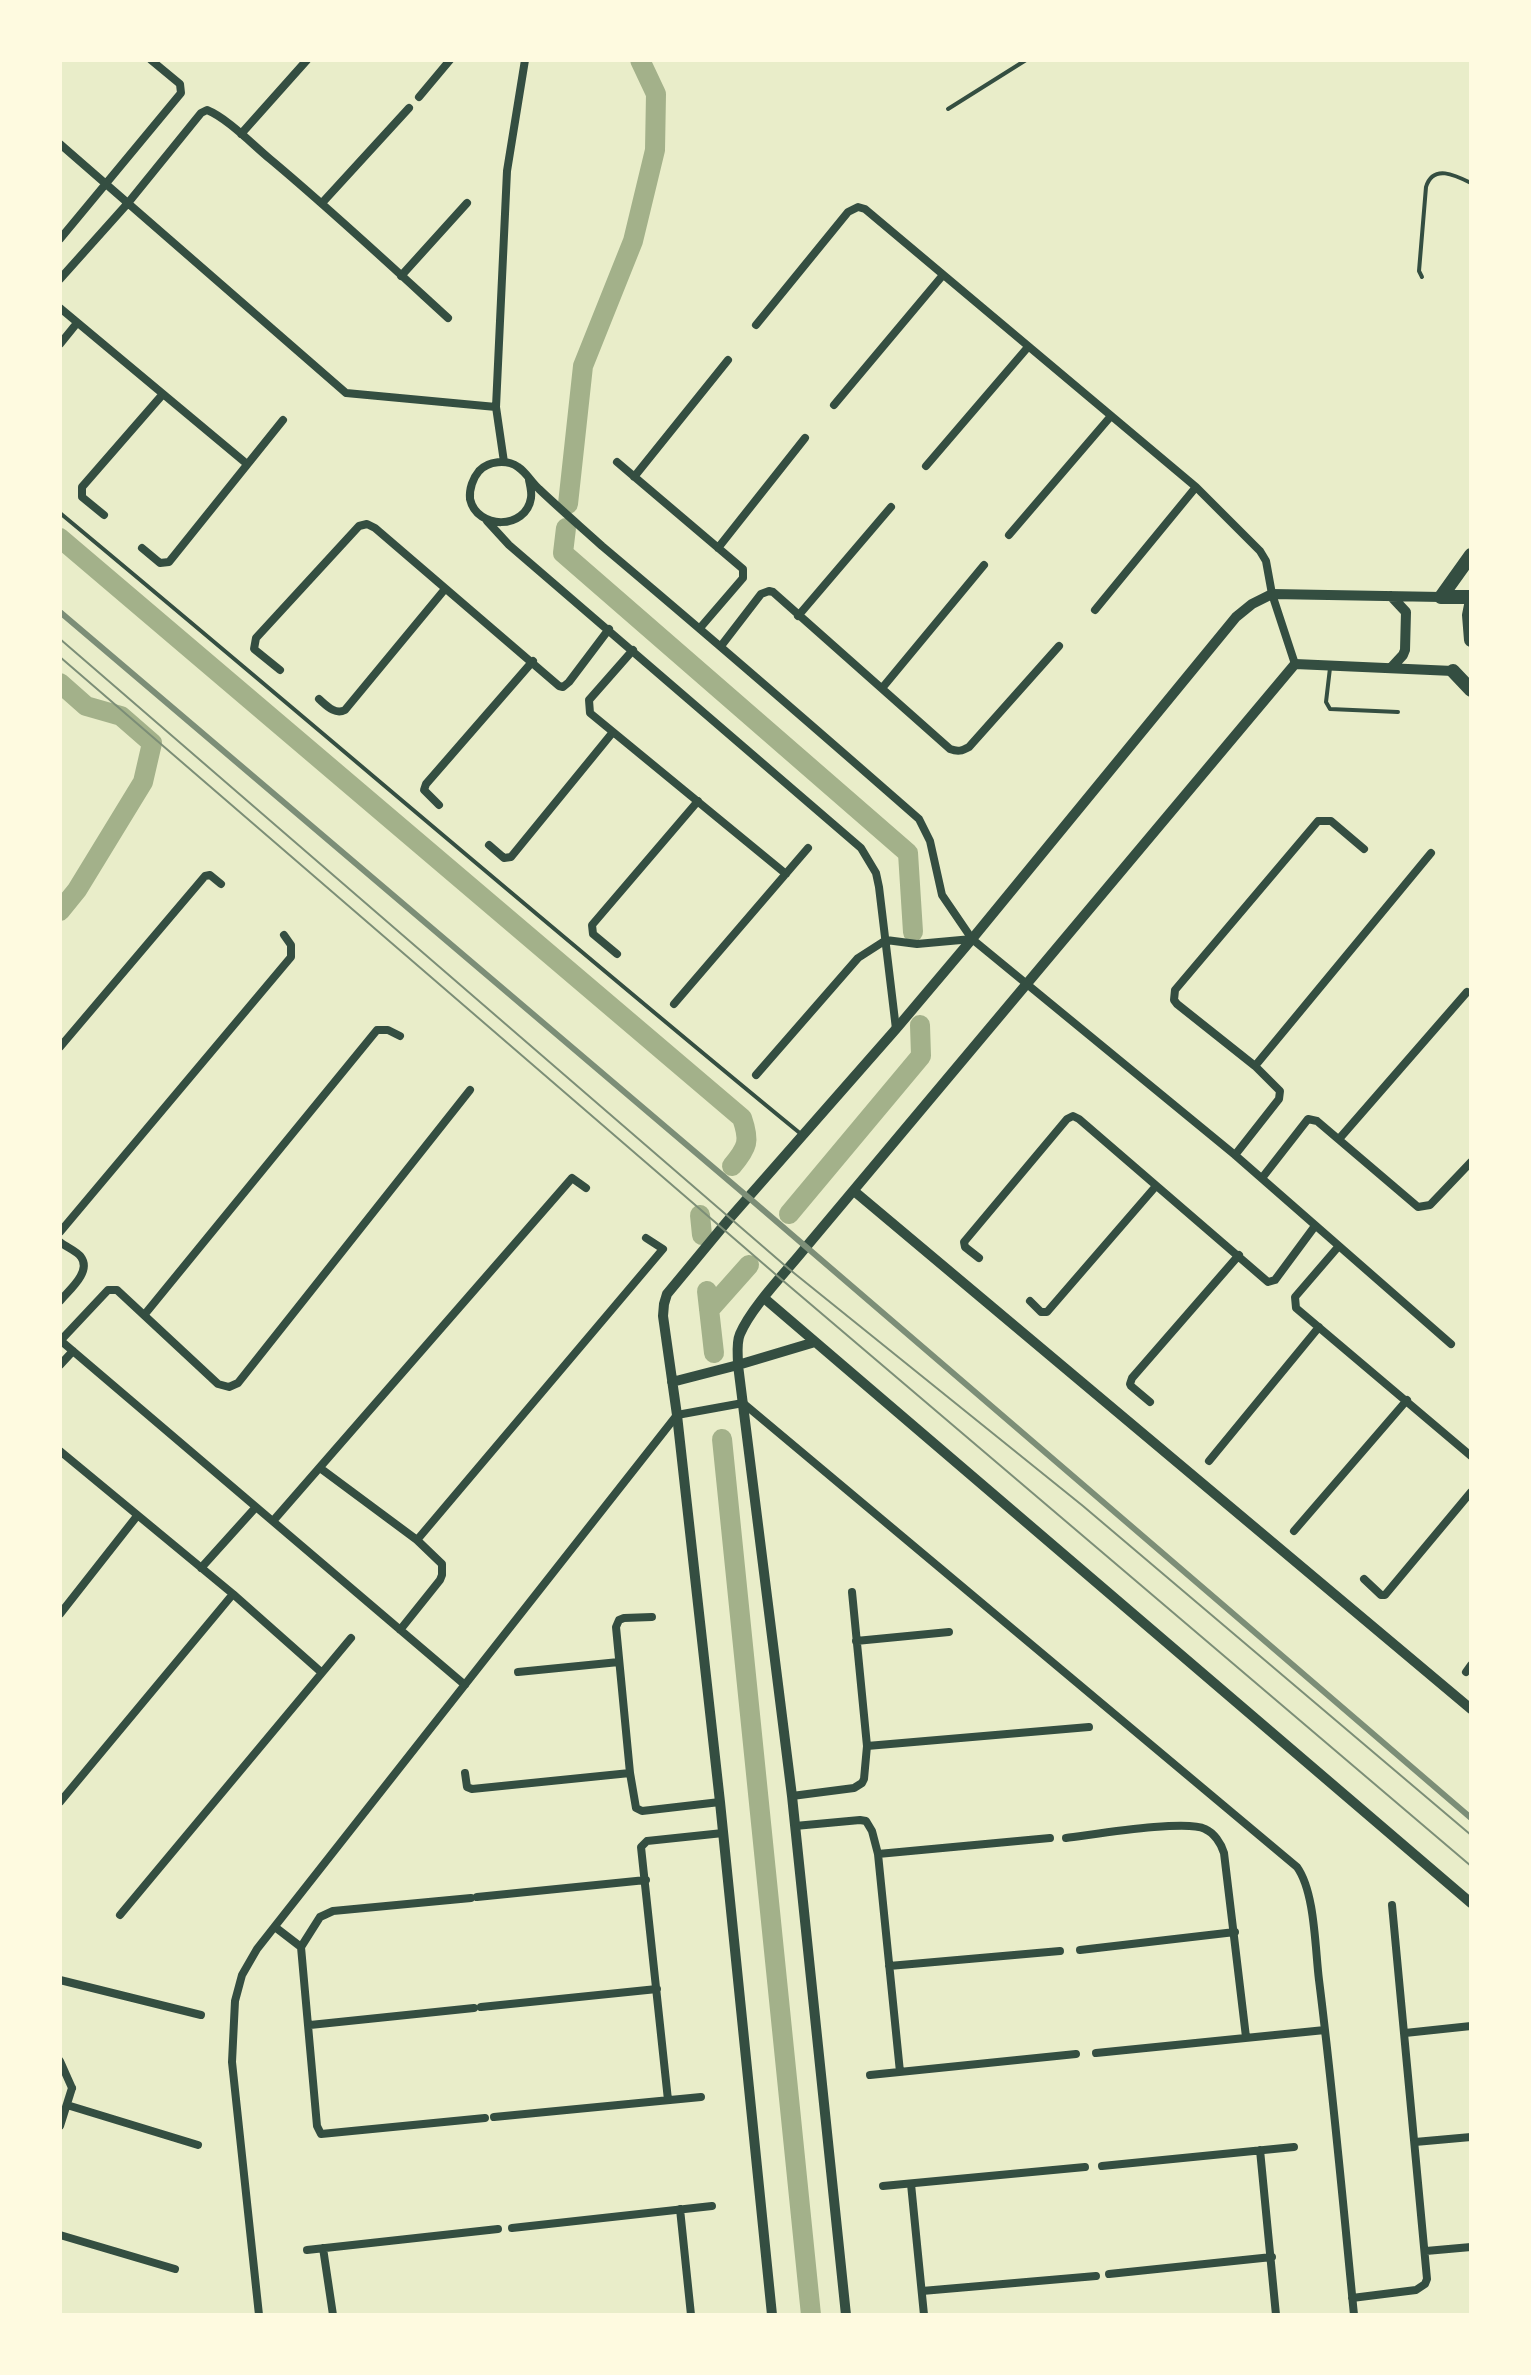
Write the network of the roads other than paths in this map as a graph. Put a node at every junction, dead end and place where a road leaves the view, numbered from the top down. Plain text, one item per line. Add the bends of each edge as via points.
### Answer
1 (307, 60) edge
2 (450, 60) edge
3 (525, 60) edge
4 (1026, 60) edge
5 (157, 62) edge
6 (419, 97) dead end
7 (409, 108) dead end
8 (948, 109) dead end
9 (241, 134) junction
10 (60, 144) edge
11 (106, 183) junction
12 (1471, 183) edge
13 (128, 203) junction
14 (322, 203) junction
15 (467, 203) dead end
16 (60, 239) edge
17 (943, 275) junction
18 (401, 276) junction
19 (1422, 277) dead end
20 (60, 279) edge
21 (60, 308) edge
22 (448, 318) dead end
23 (77, 323) junction
24 (756, 325) dead end
25 (60, 344) edge
26 (1028, 347) junction
27 (728, 360) dead end
28 (163, 394) junction
29 (834, 405) dead end
30 (496, 407) junction
31 (1111, 416) junction
32 (283, 420) dead end
33 (805, 438) dead end
34 (504, 462) junction
35 (617, 462) dead end
36 (247, 464) junction
37 (926, 466) dead end
38 (634, 477) junction
39 (529, 480) junction
40 (1196, 487) junction
41 (891, 507) dead end
42 (60, 513) edge
43 (104, 515) dead end
44 (486, 520) junction
45 (1009, 535) dead end
46 (142, 548) dead end
47 (718, 548) junction
48 (1471, 555) edge
49 (984, 565) dead end
50 (445, 589) junction
51 (1272, 594) junction
52 (1391, 596) junction
53 (1441, 597) junction
54 (1471, 597) edge
55 (1471, 605) edge
56 (1095, 610) dead end
57 (798, 616) junction
58 (700, 628) junction
59 (609, 629) junction
60 (1471, 640) edge
61 (721, 646) junction
62 (1059, 646) dead end
63 (633, 650) junction
64 (533, 661) junction
65 (1295, 664) junction
66 (1330, 665) junction
67 (1391, 668) junction
68 (280, 670) dead end
69 (1453, 671) junction
70 (1471, 672) edge
71 (883, 687) junction
72 (1471, 690) edge
73 (319, 699) dead end
74 (1398, 712) dead end
75 (613, 732) junction
76 (698, 801) junction
77 (439, 805) dead end
78 (489, 845) dead end
79 (808, 848) dead end
80 (1364, 849) dead end
81 (1431, 853) dead end
82 (786, 874) junction
83 (221, 884) dead end
84 (284, 935) dead end
85 (972, 939) junction
86 (886, 940) junction
87 (617, 954) dead end
88 (1027, 983) junction
89 (1467, 992) dead end
90 (674, 1004) dead end
91 (896, 1029) junction
92 (400, 1036) dead end
93 (60, 1047) edge
94 (1255, 1066) junction
95 (756, 1075) dead end
96 (470, 1090) dead end
97 (803, 1136) junction
98 (1339, 1139) junction
99 (1235, 1155) junction
100 (1471, 1162) edge
101 (1262, 1178) junction
102 (1156, 1186) junction
103 (586, 1188) dead end
104 (854, 1191) junction
105 (1315, 1226) junction
106 (60, 1232) edge
107 (646, 1238) dead end
108 (60, 1242) edge
109 (1338, 1247) junction
110 (1239, 1255) junction
111 (979, 1258) dead end
112 (764, 1298) junction
113 (60, 1301) edge
114 (1030, 1301) dead end
115 (145, 1314) junction
116 (1319, 1327) junction
117 (60, 1340) edge
118 (815, 1342) junction
119 (1451, 1344) dead end
120 (73, 1351) junction
121 (60, 1365) edge
122 (738, 1365) junction
123 (672, 1382) junction
124 (1407, 1400) junction
125 (1150, 1402) dead end
126 (743, 1403) junction
127 (677, 1415) junction
128 (60, 1451) edge
129 (1471, 1456) edge
130 (1209, 1461) dead end
131 (320, 1468) junction
132 (1471, 1492) edge
133 (256, 1507) junction
134 (137, 1516) junction
135 (273, 1521) junction
136 (1294, 1531) dead end
137 (417, 1540) junction
138 (201, 1568) junction
139 (1364, 1579) dead end
140 (852, 1592) dead end
141 (233, 1594) junction
142 (60, 1614) edge
143 (652, 1617) dead end
144 (400, 1630) junction
145 (949, 1632) dead end
146 (351, 1638) dead end
147 (856, 1641) junction
148 (619, 1662) junction
149 (321, 1672) junction
150 (518, 1672) dead end
151 (465, 1685) junction
152 (1471, 1709) edge
153 (1089, 1727) dead end
154 (867, 1746) junction
155 (465, 1773) dead end
156 (630, 1773) junction
157 (792, 1796) junction
158 (60, 1802) edge
159 (720, 1802) junction
160 (795, 1826) junction
161 (723, 1833) junction
162 (1050, 1838) dead end
163 (1066, 1838) dead end
164 (878, 1854) junction
165 (646, 1880) junction
166 (1471, 1903) edge
167 (1392, 1905) dead end
168 (120, 1915) dead end
169 (275, 1927) junction
170 (1235, 1932) junction
171 (301, 1947) junction
172 (1080, 1950) dead end
173 (1060, 1951) dead end
174 (889, 1966) junction
175 (60, 1980) edge
176 (657, 1989) junction
177 (201, 2015) dead end
178 (310, 2025) junction
179 (1471, 2026) edge
180 (1325, 2030) junction
181 (1405, 2033) junction
182 (1246, 2037) junction
183 (1096, 2053) dead end
184 (1076, 2054) dead end
185 (60, 2061) edge
186 (900, 2072) junction
187 (870, 2075) dead end
188 (60, 2084) edge
189 (72, 2088) junction
190 (701, 2097) dead end
191 (668, 2100) junction
192 (67, 2105) junction
193 (60, 2126) edge
194 (1471, 2137) edge
195 (1415, 2142) junction
196 (198, 2145) dead end
197 (1294, 2147) dead end
198 (1260, 2150) junction
199 (1102, 2166) dead end
200 (1085, 2167) dead end
201 (911, 2184) junction
202 (883, 2186) dead end
203 (712, 2206) dead end
204 (680, 2209) junction
205 (512, 2228) dead end
206 (498, 2229) dead end
207 (60, 2235) edge
208 (1471, 2247) edge
209 (323, 2248) junction
210 (307, 2250) dead end
211 (1426, 2251) junction
212 (1272, 2257) junction
213 (175, 2269) dead end
214 (1109, 2274) dead end
215 (1096, 2276) dead end
216 (922, 2291) junction
217 (1352, 2298) junction
218 (259, 2315) edge
219 (333, 2315) edge
220 (691, 2315) edge
221 (772, 2315) edge
222 (846, 2315) edge
223 (924, 2315) edge
224 (1276, 2315) edge
225 (1354, 2315) edge

1 - 9 street
2 - 6 street
3 - 30 street via 507,171
4 - 8 lane
5 - 11 street via 180,84 181,93
7 - 14 street
9 - 13 street via 204,111
9 - 14 street
10 - 11 street
11 - 13 street
11 - 16 street
12 - 19 lane via 1443,173 1429,179
13 - 20 street
13 - 30 street via 346,393
14 - 18 street
15 - 18 street
17 - 24 street via 858,207 848,212
17 - 26 street
17 - 29 street
18 - 22 street
21 - 23 street
23 - 25 street
23 - 28 street
26 - 31 street
26 - 37 street
27 - 38 street
28 - 36 street
28 - 43 street via 82,487 82,497
30 - 34 street
31 - 40 street
31 - 45 street
32 - 36 street
33 - 47 street
34 - 39 street via 518,467
34 - 44 street via 480,469 472,482 470,498
35 - 38 street
36 - 46 street via 169,562 160,563
38 - 47 street
39 - 44 street via 531,497 518,519
39 - 58 street
40 - 51 street via 1260,551
40 - 56 street
41 - 57 street
42 - 97 lane
44 - 59 street
47 - 58 street via 744,572 743,578
48 - 53 main road
49 - 71 street
50 - 64 street
50 - 68 street via 375,528 359,526 256,638 254,649
50 - 73 street via 345,710 335,711
51 - 52 street
51 - 65 street
51 - 85 street via 1236,617
52 - 53 street
52 - 67 street via 1406,612 1405,650
53 - 54 main road
55 - 60 main road
57 - 61 street via 773,592 765,592
57 - 71 street
58 - 61 street
59 - 63 street
59 - 64 street via 563,687
61 - 85 street via 919,819 930,841 942,895
62 - 71 street via 963,751 950,749
63 - 75 street via 587,705
63 - 86 street via 861,848 876,873
64 - 77 street via 426,784 424,790
65 - 66 street
65 - 88 street
66 - 67 street
66 - 74 lane via 1330,709
67 - 69 street
69 - 70 main road
69 - 72 main road
75 - 76 street
75 - 78 street via 511,857 504,858
76 - 82 street
76 - 87 street via 592,925 593,934
79 - 82 street
80 - 94 street via 1331,821 1318,821 1175,990 1174,1000
81 - 94 street
82 - 90 street
83 - 93 street via 205,876
84 - 106 street via 291,957
85 - 86 street via 917,944
85 - 88 street
85 - 91 street
86 - 91 street
86 - 95 street via 858,958
88 - 99 street
88 - 104 street
89 - 98 street
91 - 97 street
92 - 115 street via 377,1030
94 - 99 street via 1279,1089 1280,1097
96 - 115 street via 238,1383 218,1384
97 - 123 street via 667,1294 663,1316
98 - 100 street via 1422,1207
98 - 101 street via 1317,1121 1306,1120
99 - 101 street
101 - 105 street
102 - 110 street
102 - 111 street via 1073,1116 964,1242
102 - 114 street via 1047,1312
103 - 131 street via 572,1178
104 - 112 street
104 - 152 street
105 - 109 street
105 - 110 street via 1273,1282
107 - 137 street via 663,1249
108 - 113 street via 82,1258 84,1266
109 - 116 street via 1295,1297 1296,1308
109 - 119 street
110 - 125 street via 1132,1378 1131,1386
112 - 118 street
112 - 122 street via 740,1333
115 - 117 street via 119,1291 108,1290
116 - 124 street
116 - 130 street
117 - 120 street
118 - 122 street
118 - 166 street
120 - 121 street
120 - 133 street
122 - 123 street
122 - 126 street
123 - 127 street
124 - 129 street
124 - 136 street
126 - 127 street
126 - 157 street
126 - 180 street via 1297,1867 1308,1889
127 - 151 street
127 - 159 street
128 - 134 street
131 - 135 street
131 - 137 street
132 - 139 street via 1385,1595
133 - 135 street
133 - 138 street
134 - 138 street
134 - 142 street
135 - 144 street
137 - 144 street via 442,1564 442,1575
138 - 141 street
140 - 147 street
141 - 149 street
141 - 158 street
143 - 148 street via 619,1620
144 - 151 street
145 - 147 street
146 - 149 street
147 - 154 street
148 - 150 street
148 - 156 street
149 - 168 street
151 - 169 street
153 - 154 street
154 - 157 street via 858,1786
155 - 156 street via 472,1789
156 - 159 street via 639,1811
157 - 160 street
159 - 161 street
160 - 164 street via 866,1821
160 - 222 street
161 - 165 street via 643,1843
161 - 221 street
162 - 164 street
163 - 170 street via 1183,1825 1206,1829 1224,1853
164 - 174 street
165 - 171 street via 333,1911 320,1917
165 - 176 street
167 - 181 street
169 - 171 street
169 - 218 street via 242,1975 233,2031
170 - 172 street
170 - 182 street
171 - 178 street
173 - 174 street
174 - 186 street
175 - 177 street
176 - 178 street
176 - 191 street
178 - 191 street via 321,2134
179 - 181 street
180 - 182 street
180 - 217 street
181 - 195 street
182 - 183 street
184 - 186 street
185 - 189 street
186 - 187 street
188 - 189 street
189 - 192 street
190 - 191 street
192 - 193 street
192 - 196 street
194 - 195 street
195 - 211 street
197 - 198 street
198 - 199 street
198 - 212 street
200 - 201 street
201 - 202 street
201 - 216 street
203 - 204 street
204 - 205 street
204 - 220 street
206 - 209 street
207 - 213 street
208 - 211 street
209 - 210 street
209 - 219 street
211 - 217 street via 1427,2279 1421,2288
212 - 214 street
212 - 224 street
215 - 216 street
216 - 223 street
217 - 225 street

